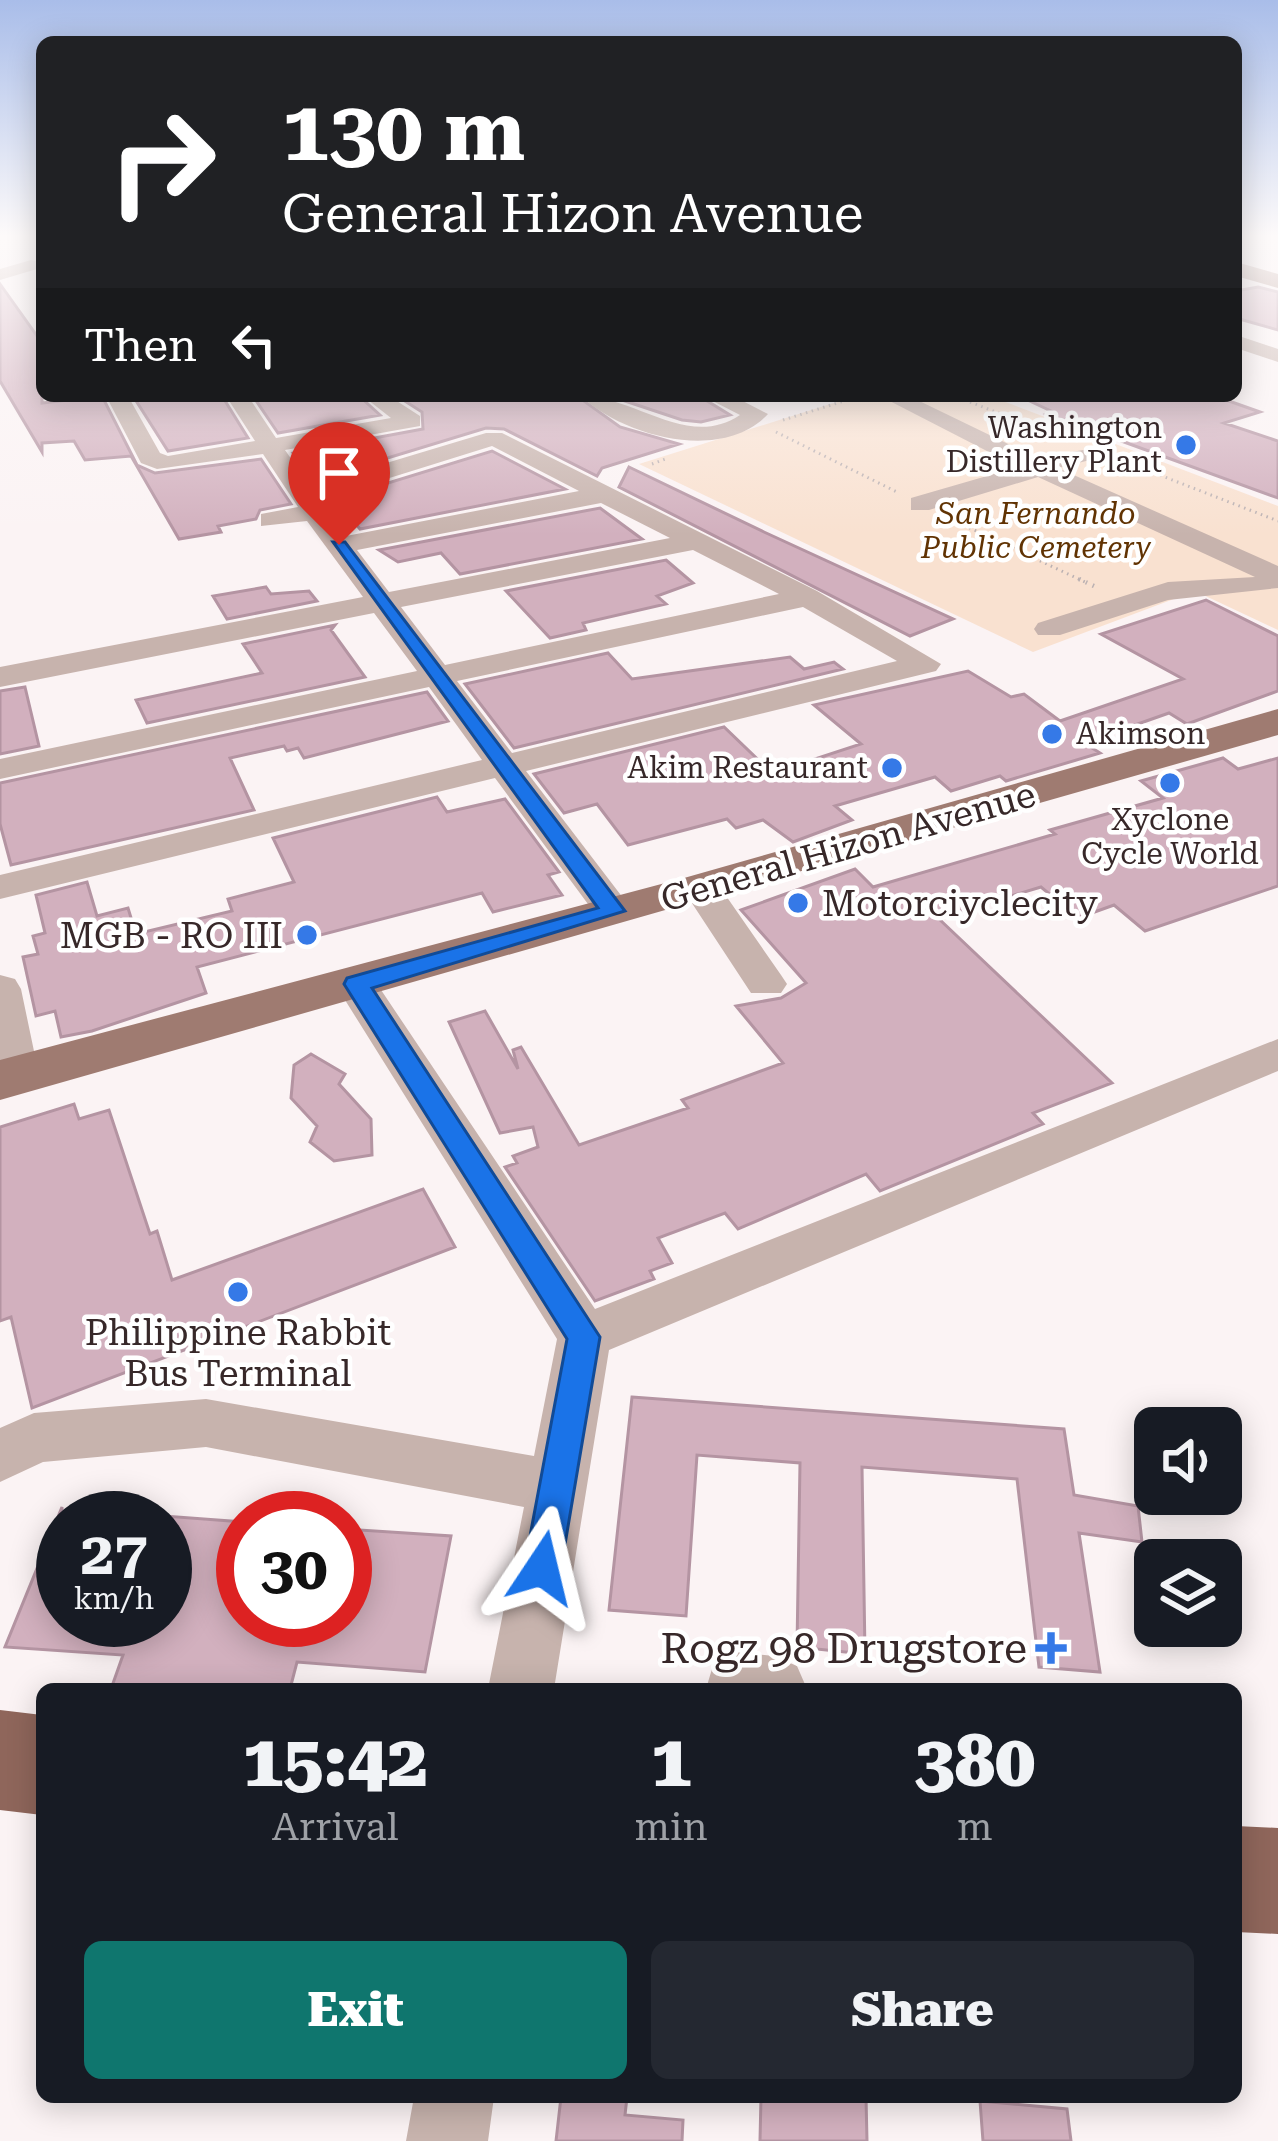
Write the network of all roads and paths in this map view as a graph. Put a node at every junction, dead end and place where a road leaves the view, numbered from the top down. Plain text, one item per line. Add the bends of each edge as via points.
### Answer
1 (1242, 342) edge
2 (1274, 354) edge
3 (1242, 357) edge
4 (121, 402) edge
5 (241, 402) edge
6 (383, 402) edge
7 (605, 402) edge
8 (728, 402) edge
9 (903, 402) edge
10 (272, 448) junction
11 (1097, 451) dead end
12 (1037, 467) junction
13 (606, 494) junction
14 (920, 503) dead end
15 (309, 504) junction
16 (270, 520) dead end
17 (696, 541) junction
18 (339, 545) junction
19 (1278, 577) edge
20 (1245, 592) junction
21 (807, 597) junction
22 (378, 599) junction
23 (1278, 607) edge
24 (1049, 629) dead end
25 (0, 677) edge
26 (435, 677) junction
27 (1278, 722) edge
28 (504, 768) junction
29 (0, 769) edge
30 (0, 887) edge
31 (701, 888) junction
32 (613, 911) junction
33 (356, 984) junction
34 (766, 984) dead end
35 (0, 989) edge
36 (1278, 1054) edge
37 (8, 1077) edge
38 (584, 1337) junction
39 (0, 1457) edge
40 (557, 1487) junction
41 (521, 1683) edge
42 (0, 1760) edge
43 (36, 1764) edge
44 (1242, 1879) edge
45 (1278, 1881) edge
46 (453, 2103) edge
47 (447, 2141) edge

1 - 2 street
2 - 3 street
4 - 10 street via 158,464
5 - 10 street
6 - 10 street via 412,421
7 - 8 street via 681,436 757,414
9 - 12 street
10 - 15 street
11 - 12 street
12 - 14 street
12 - 19 street
13 - 15 street via 489,437
13 - 17 street
13 - 18 street
15 - 16 street
15 - 18 street
17 - 21 street
17 - 22 street via 519,562
18 - 22 street
19 - 20 street
20 - 23 street
20 - 24 street via 1184,588
21 - 26 street
21 - 28 street via 925,664
22 - 25 street
22 - 26 street
26 - 28 street
26 - 29 street
27 - 31 main road, General Hizon Avenue
28 - 30 street
28 - 32 street
31 - 32 main road, General Hizon Avenue
31 - 34 street
32 - 33 main road, General Hizon Avenue
33 - 37 main road, General Hizon Avenue
33 - 38 street
35 - 37 street
36 - 38 street
38 - 40 street
39 - 40 street via 34,1438 206,1423
40 - 41 street
42 - 43 highway
44 - 45 highway
46 - 47 street

